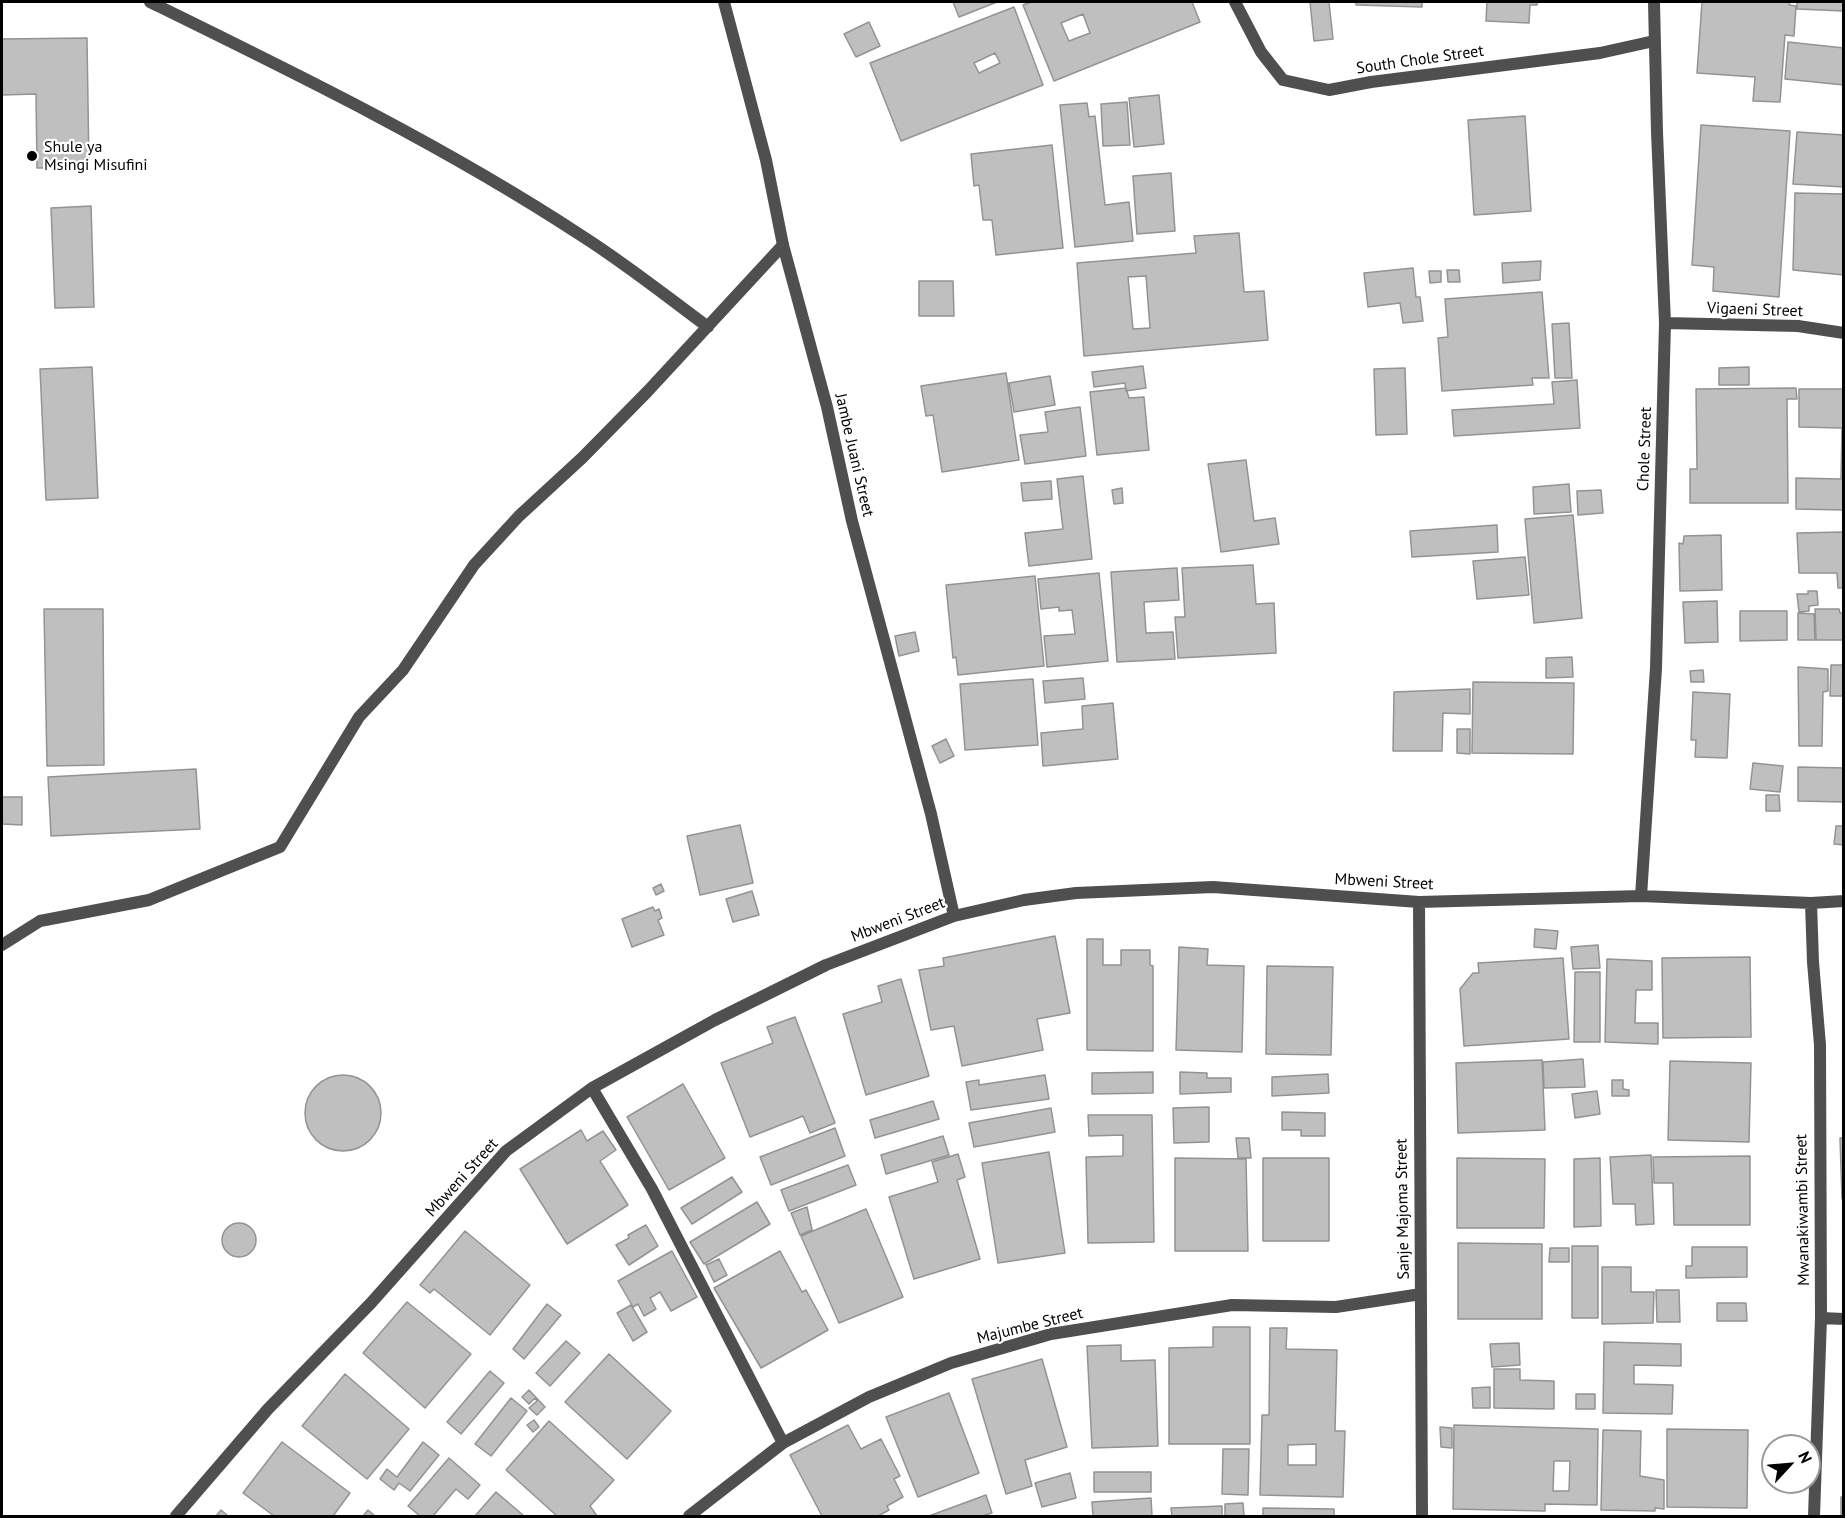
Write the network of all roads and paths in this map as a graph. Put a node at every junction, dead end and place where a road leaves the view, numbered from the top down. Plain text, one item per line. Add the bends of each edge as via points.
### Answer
1 (150, 2) edge
2 (724, 2) edge
3 (1235, 2) edge
4 (1654, 2) edge
5 (1654, 41) junction
6 (783, 245) junction
7 (1665, 323) junction
8 (708, 327) junction
9 (1844, 333) edge
10 (1641, 896) junction
11 (1844, 901) edge
12 (1419, 902) junction
13 (1811, 903) junction
14 (954, 916) junction
15 (2, 945) edge
16 (592, 1088) junction
17 (1421, 1294) junction
18 (1821, 1318) junction
19 (1844, 1318) edge
20 (783, 1443) junction
21 (176, 1516) edge
22 (689, 1516) edge
23 (1422, 1516) edge
24 (1814, 1516) edge

1 - 8 street via 308,79 435,147 584,236
2 - 6 street, Jambe Juani Street via 766,160
3 - 5 street, South Chole Street via 1261,52 1283,80 1329,90
4 - 5 street, Chole Street
5 - 7 street, Chole Street
6 - 8 street
6 - 14 street, Jambe Juani Street via 931,813
7 - 9 street, Vigaeni Street via 1798,326
7 - 10 street, Chole Street via 1656,668
8 - 15 street via 474,566 403,670 359,717 280,847 149,900 40,921
10 - 12 street, Mbweni Street
10 - 13 street, Mbweni Street
11 - 13 street, Mbweni Street
12 - 14 street, Mbweni Street via 1213,887 1076,893
12 - 17 street, Sanje Majoma Street
13 - 18 street, Mwanakiwambi Street via 1820,1045
14 - 16 street, Mbweni Street via 826,965
16 - 20 street via 652,1189
16 - 21 street, Mbweni Street via 506,1151 371,1303 268,1409
17 - 20 street, Majumbe Street via 1336,1306 1232,1305 1051,1334 951,1363 869,1397
17 - 23 street, Sanje Majoma Street
18 - 19 street
18 - 24 street, Mwanakiwambi Street
20 - 22 street, Majumbe Street

